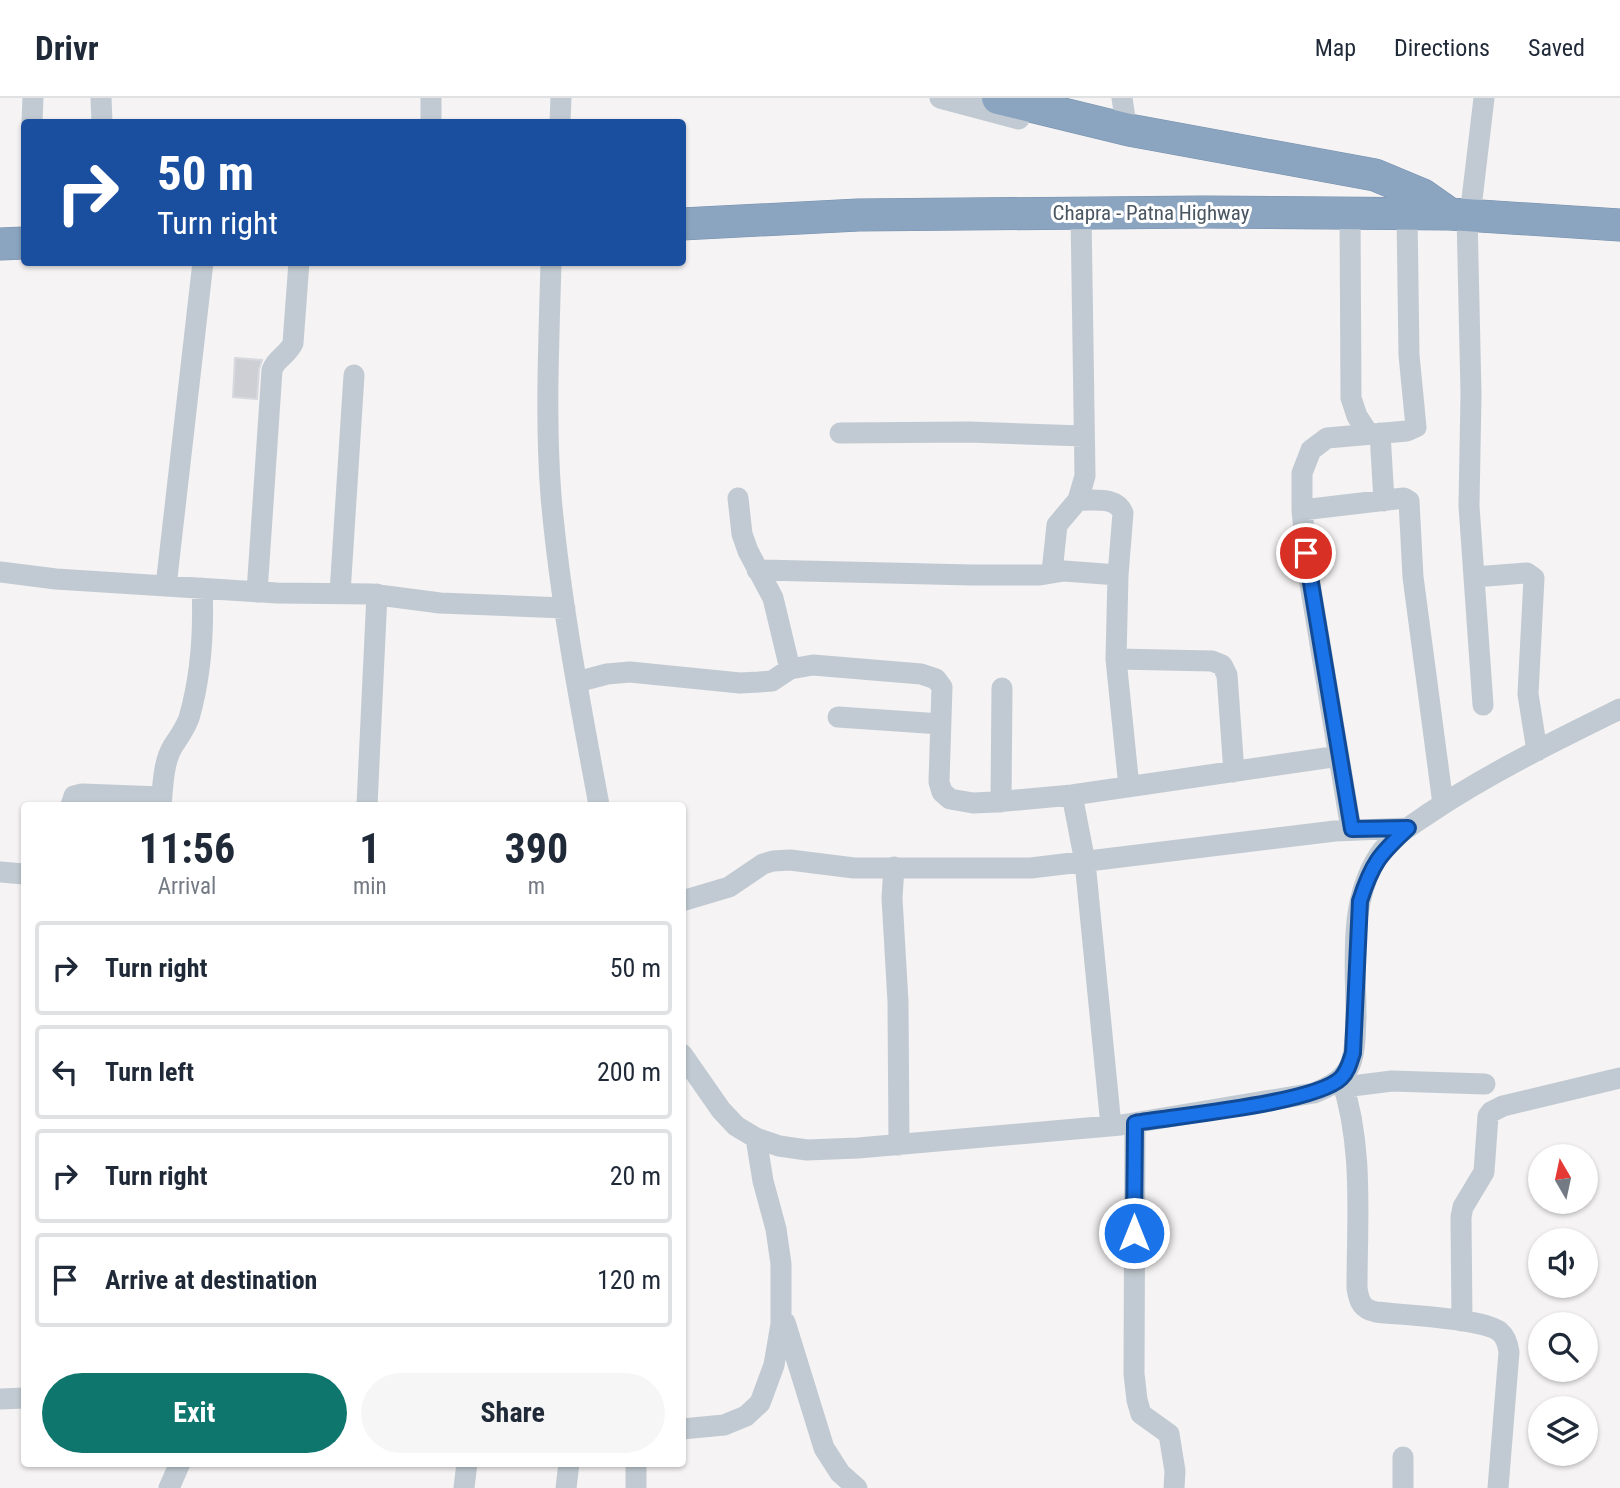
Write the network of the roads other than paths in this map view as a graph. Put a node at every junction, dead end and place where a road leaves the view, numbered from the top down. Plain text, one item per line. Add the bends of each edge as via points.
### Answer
1 (33, 98) edge
2 (101, 98) edge
3 (432, 98) edge
4 (561, 98) edge
5 (940, 98) edge
6 (998, 98) edge
7 (1048, 98) edge
8 (1484, 98) edge
9 (1124, 108) edge
10 (32, 119) edge
11 (102, 119) edge
12 (431, 119) edge
13 (560, 119) edge
14 (1297, 160) junction
15 (1080, 213) junction
16 (1350, 213) junction
17 (1407, 214) junction
18 (1462, 215) junction
19 (686, 224) edge
20 (1620, 225) edge
21 (21, 243) edge
22 (0, 244) edge
23 (203, 266) edge
24 (299, 266) edge
25 (551, 266) edge
26 (354, 375) dead end
27 (840, 433) dead end
28 (1374, 433) junction
29 (1084, 436) junction
30 (738, 498) dead end
31 (1078, 500) junction
32 (1384, 501) junction
33 (1302, 510) junction
34 (758, 570) junction
35 (0, 572) edge
36 (1052, 572) junction
37 (1118, 575) junction
38 (1474, 577) junction
39 (166, 586) junction
40 (202, 588) junction
41 (257, 592) junction
42 (340, 593) junction
43 (377, 594) junction
44 (565, 608) junction
45 (1116, 659) junction
46 (790, 669) junction
47 (577, 682) junction
48 (1002, 688) dead end
49 (1483, 705) dead end
50 (1620, 709) edge
51 (838, 718) dead end
52 (942, 724) junction
53 (1537, 751) junction
54 (1339, 756) junction
55 (1234, 772) junction
56 (1129, 788) junction
57 (1072, 795) junction
58 (109, 799) edge
59 (161, 801) edge
60 (72, 802) edge
61 (367, 802) edge
62 (598, 802) edge
63 (1001, 802) junction
64 (1443, 804) junction
65 (1408, 828) junction
66 (1352, 829) junction
67 (1085, 862) junction
68 (894, 867) junction
69 (0, 872) edge
70 (21, 874) edge
71 (686, 900) edge
72 (686, 1060) edge
73 (1620, 1078) edge
74 (1342, 1083) junction
75 (1485, 1084) dead end
76 (1135, 1123) junction
77 (1111, 1126) junction
78 (756, 1138) junction
79 (899, 1144) junction
80 (782, 1310) junction
81 (1462, 1321) junction
82 (21, 1398) edge
83 (0, 1399) edge
84 (686, 1428) edge
85 (1403, 1457) dead end
86 (178, 1467) edge
87 (467, 1467) edge
88 (569, 1467) edge
89 (636, 1467) edge
90 (169, 1488) edge
91 (464, 1488) edge
92 (566, 1488) edge
93 (636, 1488) edge
94 (858, 1488) edge
95 (1174, 1488) edge
96 (1403, 1488) edge
97 (1498, 1488) edge

1 - 10 street
2 - 11 street
3 - 12 street
4 - 13 street
5 - 14 street via 1028,121 1224,159
6 - 14 highway via 1129,130
7 - 9 street
8 - 18 street
9 - 14 street
14 - 18 highway via 1375,175
15 - 16 highway, Chapra - Patna Highway
15 - 19 highway, Chapra - Patna Highway via 858,215
15 - 29 street
16 - 17 highway, Chapra - Patna Highway
16 - 28 street via 1351,398 1357,416
17 - 18 highway, Chapra - Patna Highway
17 - 28 street via 1409,355 1417,425 1412,430
18 - 20 highway, Chapra - Patna Highway
18 - 38 street
21 - 22 highway
23 - 39 street
24 - 41 street via 293,344 272,370
25 - 44 street via 551,494
26 - 42 street
27 - 29 street
28 - 32 street
28 - 33 street via 1327,438 1311,450 1302,473
29 - 31 street via 1085,475
30 - 34 street via 742,534
31 - 36 street via 1057,525
31 - 37 street via 1120,505 1124,529
32 - 33 street
32 - 64 street via 1406,498 1410,503 1413,576
33 - 54 street
34 - 36 street via 972,575
34 - 46 street via 773,598
35 - 39 street
36 - 37 street
37 - 45 street
38 - 49 street
38 - 53 street via 1527,573 1534,578 1528,694
39 - 40 street
40 - 41 street
40 - 59 street via 202,649 193,701 185,729 167,762
41 - 42 street
42 - 43 street
43 - 44 street via 440,603
43 - 61 street
44 - 47 street
45 - 55 street via 1222,665 1227,675
45 - 56 street
46 - 47 street via 772,681 749,683 631,672
46 - 52 street via 813,665 936,679 942,687
47 - 62 street
48 - 63 street
50 - 53 street
51 - 52 street
52 - 63 street via 942,792 960,801
53 - 64 street
54 - 55 street
54 - 66 street
55 - 56 street
56 - 57 street
57 - 63 street
57 - 67 street
58 - 59 street
58 - 60 street via 82,794
64 - 65 street
65 - 66 street
65 - 74 street via 1380,853 1360,901 1356,1031
66 - 67 street
67 - 68 street via 1031,867
67 - 77 street
68 - 71 street via 773,861 729,887
68 - 79 street
69 - 70 street
72 - 78 street via 721,1110
73 - 81 street via 1503,1107 1488,1116 1485,1172 1461,1217
74 - 75 street
74 - 76 street via 1297,1097
74 - 81 street via 1357,1151 1360,1302 1376,1312
76 - 77 street
76 - 95 street via 1134,1374 1141,1414 1169,1434
77 - 79 street
78 - 79 street via 807,1150
78 - 80 street via 779,1247
80 - 84 street via 779,1347 760,1403 736,1422
80 - 94 street via 824,1448 839,1473
81 - 97 street via 1501,1332 1509,1352
82 - 83 street
85 - 96 street
86 - 90 street
87 - 91 street
88 - 92 street
89 - 93 street

